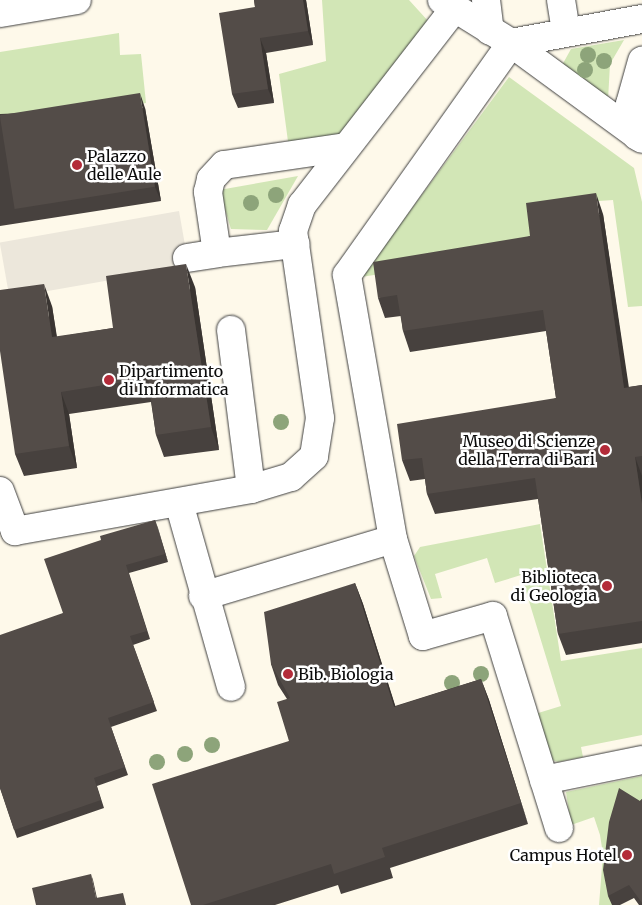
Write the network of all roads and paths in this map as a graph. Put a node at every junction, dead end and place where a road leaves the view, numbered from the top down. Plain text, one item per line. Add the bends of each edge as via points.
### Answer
1 (77, 0) edge
2 (486, 0) edge
3 (561, 0) edge
4 (34, 4) edge
5 (448, 4) edge
6 (0, 13) edge
7 (642, 19) edge
8 (566, 33) junction
9 (500, 37) junction
10 (642, 61) edge
11 (640, 137) edge
12 (346, 147) junction
13 (295, 244) junction
14 (216, 253) junction
15 (187, 258) dead end
16 (231, 330) dead end
17 (251, 489) junction
18 (0, 491) edge
19 (179, 503) junction
20 (8, 535) edge
21 (393, 539) junction
22 (203, 596) junction
23 (232, 687) dead end
24 (642, 760) edge
25 (544, 780) junction
26 (560, 828) dead end

1 - 4 lane
2 - 9 lane
3 - 8 lane
4 - 6 lane
5 - 9 lane
5 - 12 lane
7 - 8 lane
8 - 9 lane
9 - 11 lane
9 - 21 lane via 347,275
10 - 11 lane via 630,104
12 - 13 lane via 302,205 294,231
12 - 14 lane via 224,165 211,179 208,192
13 - 14 lane
13 - 17 lane via 320,418 314,456 291,477
14 - 15 lane
16 - 17 lane
17 - 19 lane
18 - 20 lane
19 - 20 lane
19 - 22 lane
21 - 22 lane
21 - 25 lane via 423,636 493,616
22 - 23 lane
24 - 25 lane
25 - 26 lane

